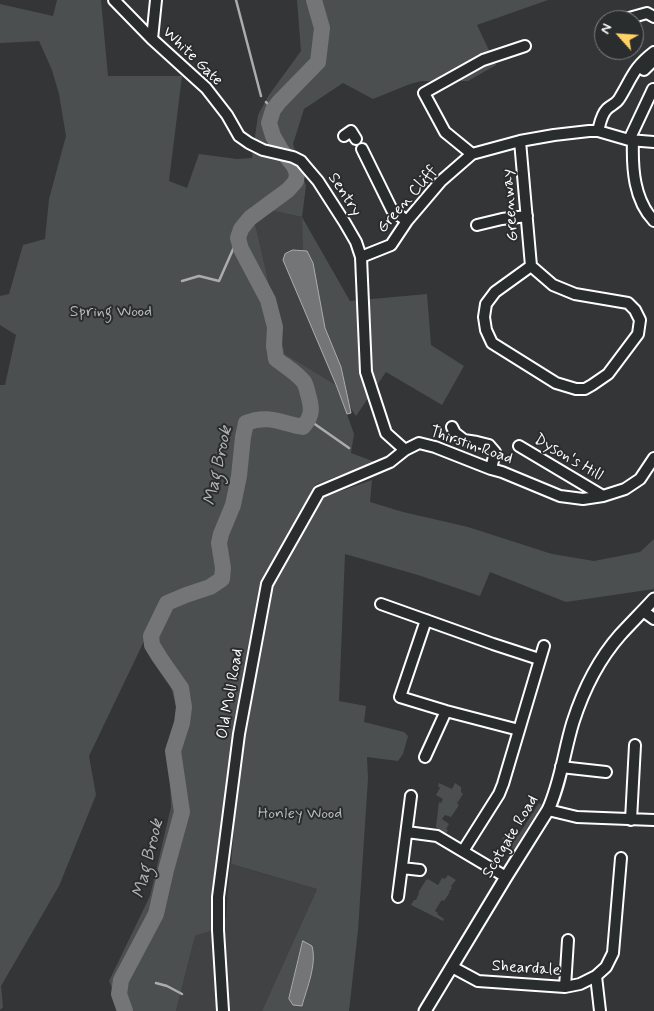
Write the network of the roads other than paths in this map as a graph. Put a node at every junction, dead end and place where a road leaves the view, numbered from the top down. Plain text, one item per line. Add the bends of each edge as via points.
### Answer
1 (114, 0) edge
2 (156, 0) edge
3 (152, 39) junction
4 (525, 46) dead end
5 (654, 52) edge
6 (654, 60) edge
7 (644, 70) dead end
8 (654, 89) edge
9 (598, 131) junction
10 (344, 136) dead end
11 (356, 139) dead end
12 (631, 140) junction
13 (520, 141) junction
14 (654, 142) edge
15 (362, 149) dead end
16 (472, 154) junction
17 (293, 157) joint
18 (527, 216) junction
19 (407, 221) junction
20 (654, 221) edge
21 (478, 226) dead end
22 (361, 257) junction
23 (531, 266) junction
24 (452, 427) dead end
25 (519, 446) dead end
26 (405, 450) junction
27 (654, 458) edge
28 (491, 469) junction
29 (603, 496) junction
30 (654, 599) edge
31 (381, 604) dead end
32 (643, 611) junction
33 (426, 620) junction
34 (654, 620) edge
35 (544, 646) dead end
36 (539, 659) junction
37 (446, 711) junction
38 (519, 730) junction
39 (635, 745) dead end
40 (425, 756) dead end
41 (561, 767) junction
42 (606, 772) dead end
43 (411, 796) dead end
44 (548, 810) junction
45 (631, 820) junction
46 (654, 820) edge
47 (407, 832) junction
48 (463, 851) junction
49 (621, 858) dead end
50 (402, 868) junction
51 (420, 870) dead end
52 (506, 877) junction
53 (398, 897) dead end
54 (568, 940) dead end
55 (452, 967) junction
56 (596, 976) junction
57 (565, 987) junction
58 (223, 1011) edge
59 (425, 1011) edge
60 (600, 1011) edge

1 - 3 street, White Gate
2 - 3 street
3 - 17 street, White Gate via 206,88 239,136 272,152
4 - 16 street via 483,60 424,93 445,132
5 - 9 street via 632,73 617,101 606,110
6 - 7 street
8 - 12 street
9 - 12 street
9 - 13 street, Green Cliff
10 - 11 street via 351,131
12 - 14 street
12 - 20 street via 640,199
13 - 16 street, Green Cliff
13 - 18 street, Greenway
15 - 19 street via 392,210
16 - 19 street, Green Cliff via 441,181
17 - 22 street, Sentry via 301,161 318,181 356,242
18 - 21 street
18 - 23 street, Greenway
19 - 22 street, Green Cliff via 391,245
22 - 26 street, Thirstin Road via 366,372 386,433
23 - 23 street via 553,286 575,294 628,303 640,320 638,334 608,374 585,388 576,389 556,383 492,343 486,330 486,304 495,292
24 - 28 street via 464,440 489,445 495,452
25 - 29 street, Dyson's Hill
26 - 28 street, Thirstin Road via 419,443
26 - 58 street, Old Moll Road via 390,462 319,492 267,584 239,734 218,897
27 - 29 street, Thirstin Road via 640,479 626,489
28 - 29 street, Thirstin Road via 560,496 583,499
30 - 32 street, Scotgate Road
31 - 33 street
32 - 34 street
32 - 41 street, Scotgate Road via 620,635 594,672 573,721
33 - 36 street
33 - 37 street via 400,698
35 - 36 street
36 - 38 street
37 - 38 street
37 - 40 street
38 - 48 street via 499,794
39 - 45 street
41 - 42 street
41 - 44 street, Scotgate Road
43 - 47 street
44 - 45 street via 577,817
44 - 52 street, Scotgate Road
45 - 46 street
47 - 48 street via 437,836
47 - 50 street
48 - 52 street
49 - 56 street via 613,952
50 - 51 street
50 - 53 street
52 - 55 street, Scotgate Road
54 - 57 street
55 - 57 street, Sheardale via 478,981
55 - 59 street, Scotgate Road
56 - 57 street, Sheardale
56 - 60 street

